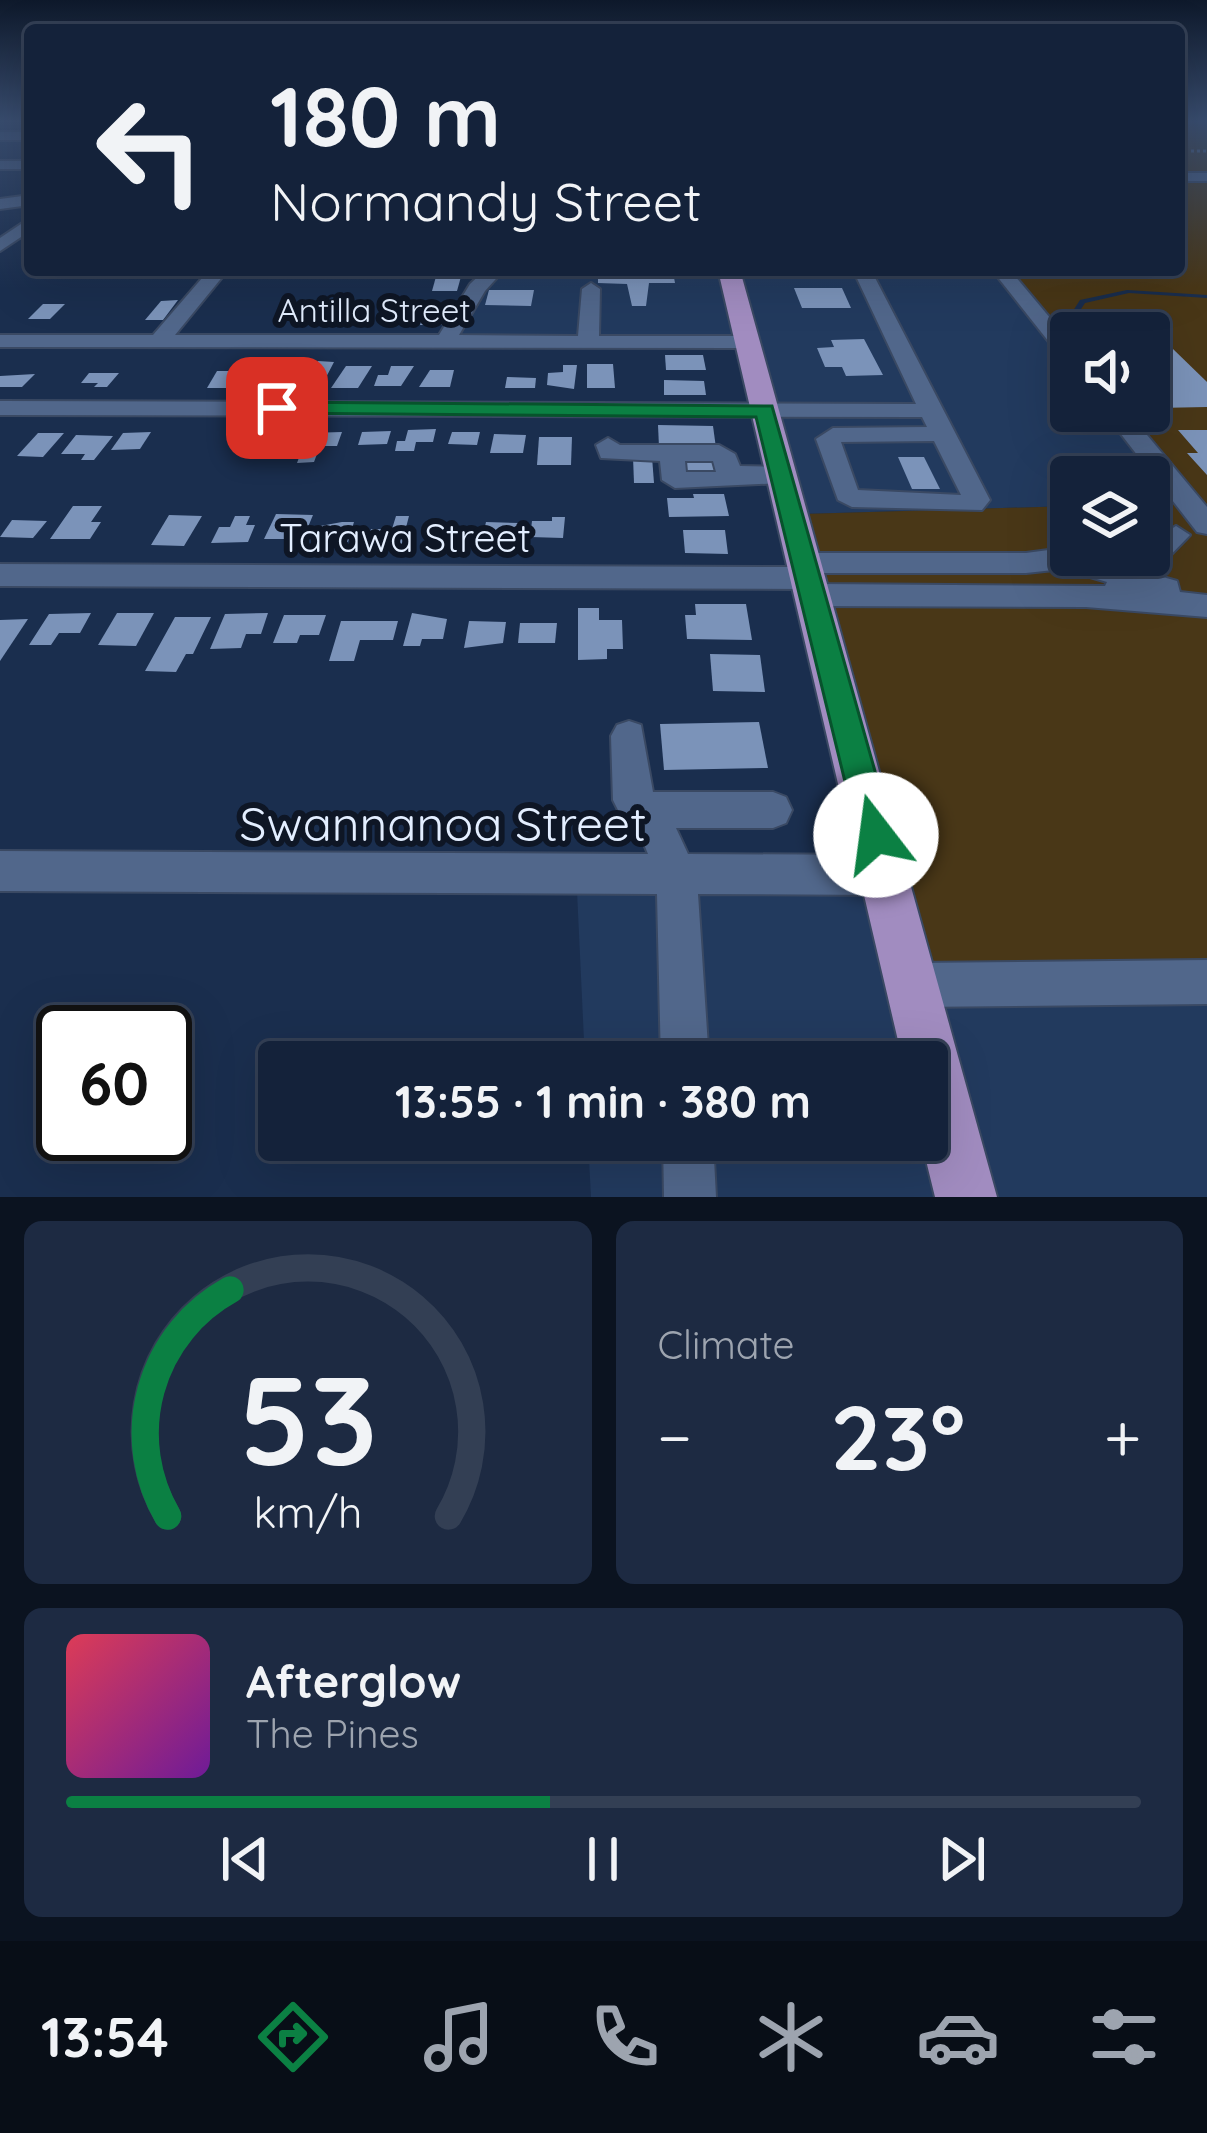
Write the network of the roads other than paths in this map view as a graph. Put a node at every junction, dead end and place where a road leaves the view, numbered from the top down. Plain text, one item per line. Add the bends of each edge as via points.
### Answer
1 (213, 276) edge
2 (489, 276) edge
3 (731, 276) edge
4 (865, 276) edge
5 (1006, 276) edge
6 (591, 290) dead end
7 (1050, 331) edge
8 (0, 340) edge
9 (160, 341) junction
10 (445, 342) junction
11 (588, 342) junction
12 (748, 342) junction
13 (928, 407) junction
14 (0, 408) edge
15 (601, 409) junction
16 (644, 409) junction
17 (765, 410) junction
18 (1131, 432) edge
19 (942, 434) junction
20 (610, 456) junction
21 (780, 467) junction
22 (1207, 529) edge
23 (1170, 536) edge
24 (1050, 560) edge
25 (0, 575) edge
26 (1132, 577) joint
27 (810, 579) junction
28 (1086, 596) junction
29 (1207, 603) edge
30 (629, 736) dead end
31 (649, 810) junction
32 (773, 810) dead end
33 (0, 871) edge
34 (677, 875) junction
35 (886, 875) junction
36 (1207, 982) edge
37 (914, 985) junction
38 (684, 1041) edge
39 (689, 1161) edge
40 (690, 1197) edge
41 (966, 1197) edge

1 - 9 street
2 - 10 street
3 - 12 main road
4 - 13 street
5 - 7 street
6 - 11 street
8 - 9 street, Antilla Street
9 - 10 street, Antilla Street
10 - 11 street, Antilla Street
11 - 12 street, Antilla Street
12 - 17 main road
13 - 17 street
13 - 19 street
14 - 15 street
15 - 16 street
15 - 20 street
16 - 17 street
16 - 20 street via 645,445
17 - 21 main road
18 - 22 street
19 - 19 street via 973,504 852,499 828,439
20 - 21 street via 671,453 675,480 724,480 728,466
21 - 27 main road
22 - 23 street
24 - 27 street
25 - 27 street, Tarawa Street
26 - 28 street
26 - 29 street
27 - 28 street
27 - 35 main road
28 - 29 street
30 - 31 street via 632,800
31 - 32 street
31 - 34 street
33 - 34 street, Swannanoa Street
34 - 35 street, Swannanoa Street
34 - 38 street
35 - 37 main road
36 - 37 street
37 - 41 main road
39 - 40 street

